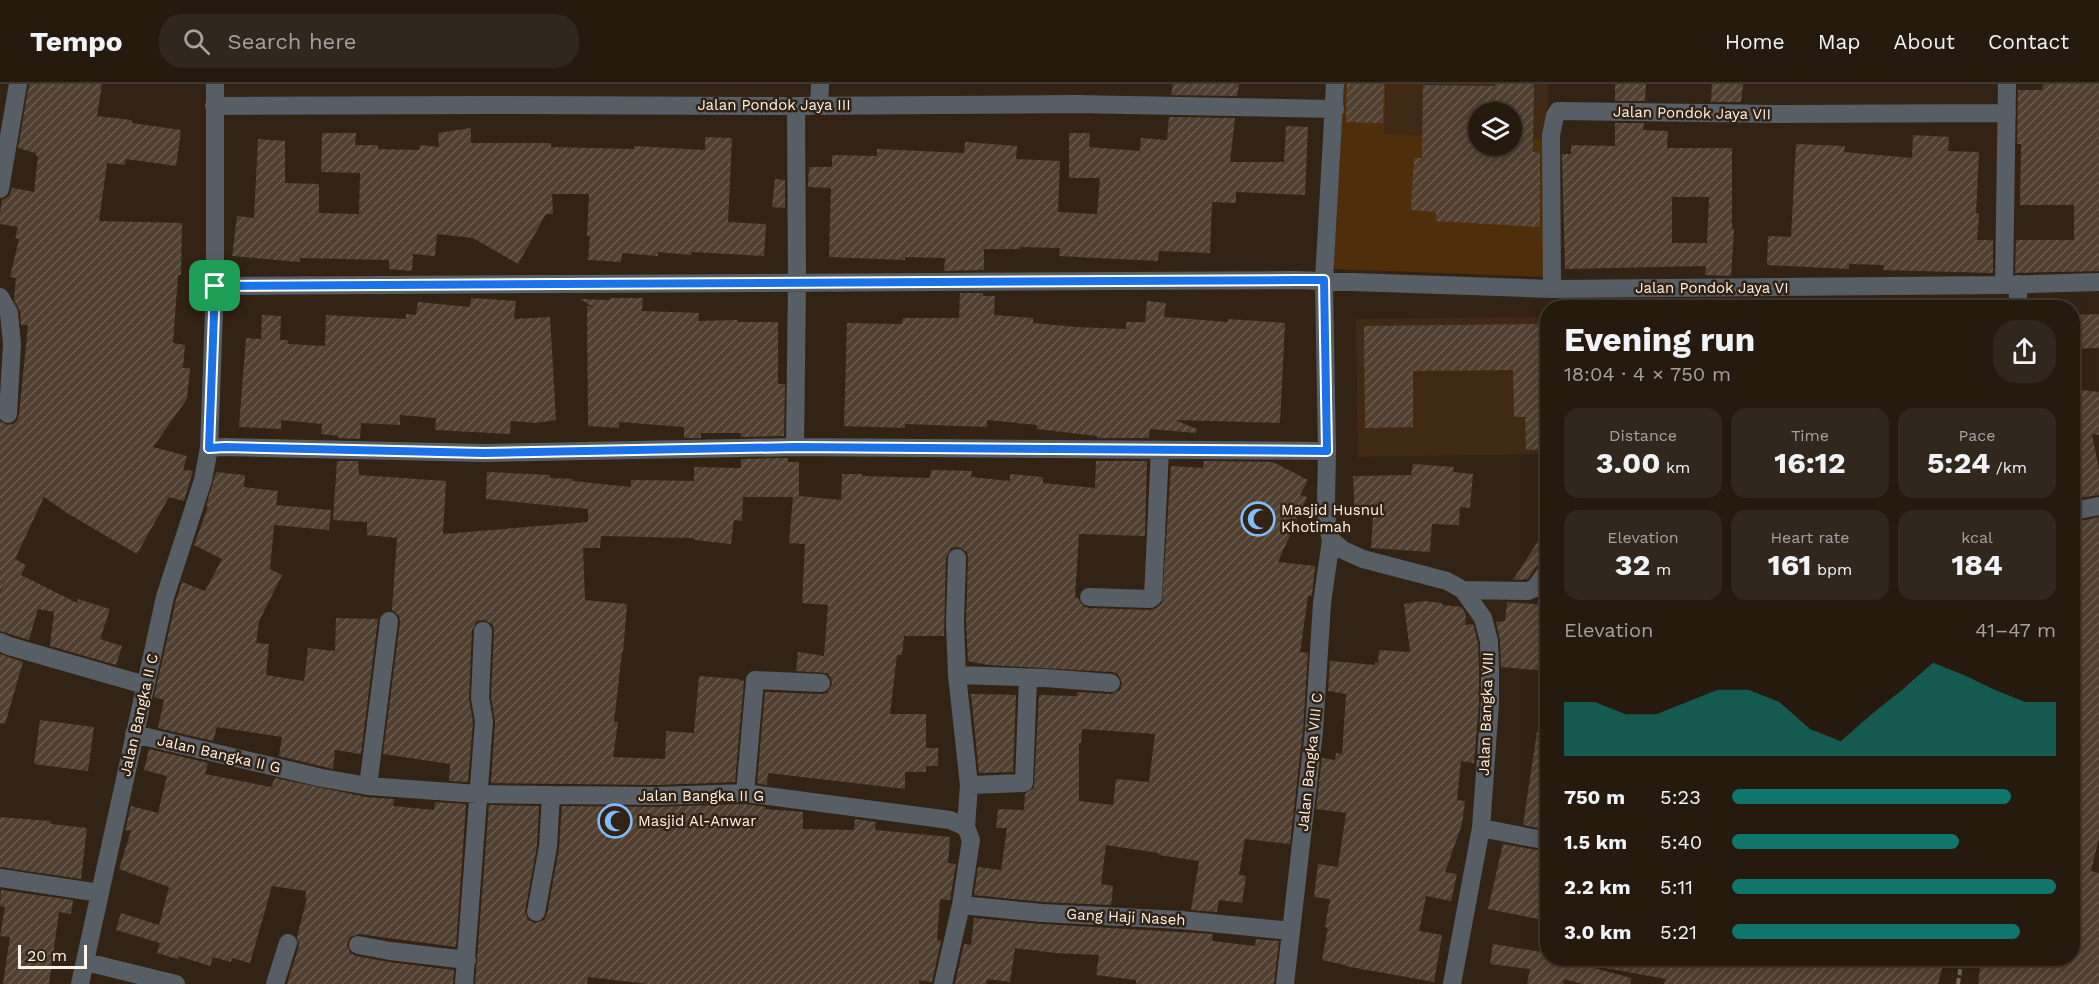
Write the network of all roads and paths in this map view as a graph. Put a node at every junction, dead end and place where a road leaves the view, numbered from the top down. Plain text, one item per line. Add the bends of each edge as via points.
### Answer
1 (18, 84) edge
2 (215, 84) edge
3 (820, 84) edge
4 (1335, 84) edge
5 (2007, 84) edge
6 (819, 105) junction
7 (214, 106) junction
8 (796, 106) junction
9 (1335, 109) junction
10 (2007, 113) junction
11 (0, 189) edge
12 (1324, 280) junction
13 (797, 282) junction
14 (2099, 282) edge
15 (2011, 284) junction
16 (215, 286) junction
17 (1552, 289) junction
18 (0, 297) edge
19 (2016, 300) edge
20 (8, 414) dead end
21 (795, 447) junction
22 (209, 448) junction
23 (1160, 450) junction
24 (1327, 451) junction
25 (2099, 506) edge
26 (2080, 510) edge
27 (1331, 540) junction
28 (957, 558) dead end
29 (1540, 581) edge
30 (1463, 590) junction
31 (1089, 597) dead end
32 (389, 621) dead end
33 (483, 631) dead end
34 (0, 642) edge
35 (957, 675) junction
36 (1029, 678) junction
37 (821, 683) dead end
38 (1111, 683) dead end
39 (145, 685) junction
40 (134, 734) junction
41 (969, 785) junction
42 (368, 786) junction
43 (745, 793) junction
44 (478, 794) junction
45 (551, 795) junction
46 (966, 827) junction
47 (1481, 828) junction
48 (1540, 839) edge
49 (0, 878) edge
50 (100, 893) junction
51 (961, 905) junction
52 (536, 912) dead end
53 (1292, 931) junction
54 (288, 943) dead end
55 (358, 945) dead end
56 (467, 960) junction
57 (86, 962) junction
58 (1961, 966) edge
59 (80, 984) edge
60 (176, 984) edge
61 (276, 984) edge
62 (464, 984) edge
63 (943, 984) edge
64 (1285, 984) edge
65 (1452, 984) edge
66 (1958, 984) edge

1 - 11 street
2 - 7 street, Jalan Bangka II C
3 - 6 street
4 - 9 street, Jalan Bangka VIII C
5 - 10 street
6 - 8 street, Jalan Pondok Jaya III
6 - 9 street, Jalan Pondok Jaya III
7 - 8 street, Jalan Pondok Jaya III
7 - 16 street, Jalan Bangka II C
8 - 13 street
9 - 12 street, Jalan Bangka VIII C
10 - 15 street
10 - 17 street, Jalan Pondok Jaya VII via 1558,111 1551,135
12 - 13 street, Jalan Pondok Jaya VI
12 - 17 street, Jalan Pondok Jaya VI
12 - 24 street, Jalan Bangka VIII C
13 - 16 street, Jalan Pondok Jaya VI
13 - 21 street
14 - 15 street, Jalan Pondok Jaya VI
15 - 17 street, Jalan Pondok Jaya VI
15 - 19 street
16 - 22 street, Jalan Bangka II C
18 - 20 street via 9,313 12,344
21 - 22 street via 484,453
21 - 23 street
22 - 39 street, Jalan Bangka II C via 203,480 165,597
23 - 24 street
23 - 31 street via 1153,597
24 - 27 street, Jalan Bangka VIII C via 1326,501
25 - 26 street
27 - 30 street via 1363,559 1447,581
27 - 53 street, Jalan Bangka VIII C
28 - 35 street
29 - 30 street via 1528,591
30 - 47 street, Jalan Bangka VIII via 1483,618 1489,641 1490,703
32 - 42 street
33 - 44 street via 480,698 484,721
34 - 39 street
35 - 36 street
35 - 41 street
36 - 38 street
36 - 41 street via 1024,783
37 - 43 street via 755,680
39 - 40 street, Jalan Bangka II C
40 - 42 street, Jalan Bangka II G
40 - 50 street, Jalan Bangka II C
41 - 46 street
42 - 44 street, Jalan Bangka II G
43 - 45 street, Jalan Bangka II G
43 - 46 street, Jalan Bangka II G via 950,820
44 - 45 street, Jalan Bangka II G
44 - 56 street
45 - 52 street via 548,847
46 - 51 street via 971,840
47 - 48 street
47 - 65 street, Jalan Bangka VIII
49 - 50 street
50 - 57 street, Jalan Bangka II C
51 - 53 street, Gang Haji Naseh
51 - 63 street
53 - 64 street, Jalan Bangka VIII C
54 - 61 street
55 - 56 street
56 - 62 street
57 - 59 street, Jalan Bangka II C
57 - 60 street
58 - 66 path

